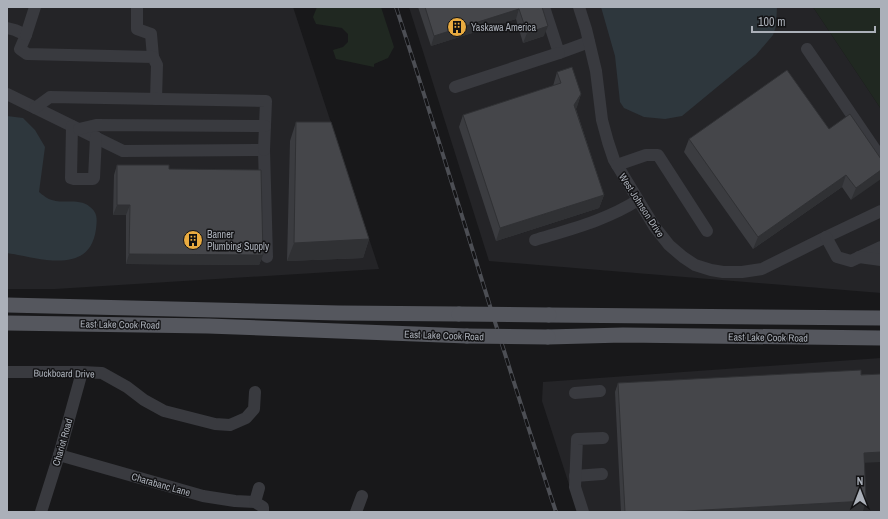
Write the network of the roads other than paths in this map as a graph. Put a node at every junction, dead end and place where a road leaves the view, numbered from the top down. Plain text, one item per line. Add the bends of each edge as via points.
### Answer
1 (35, 7) edge
2 (137, 7) edge
3 (544, 7) edge
4 (579, 7) edge
5 (7, 28) edge
6 (26, 36) junction
7 (589, 42) junction
8 (807, 49) dead end
9 (559, 53) junction
10 (153, 57) junction
11 (455, 87) dead end
12 (7, 94) edge
13 (156, 99) junction
14 (35, 108) junction
15 (265, 126) junction
16 (76, 127) junction
17 (96, 137) junction
18 (264, 150) junction
19 (881, 158) edge
20 (617, 164) junction
21 (638, 200) junction
22 (881, 211) edge
23 (707, 231) dead end
24 (826, 237) junction
25 (535, 240) dead end
26 (881, 246) edge
27 (267, 257) dead end
28 (859, 257) junction
29 (881, 260) edge
30 (7, 305) edge
31 (881, 318) edge
32 (7, 323) edge
33 (881, 338) edge
34 (7, 372) edge
35 (82, 372) junction
36 (600, 391) dead end
37 (255, 392) dead end
38 (575, 393) dead end
39 (603, 438) dead end
40 (59, 455) junction
41 (602, 474) dead end
42 (575, 476) junction
43 (259, 488) dead end
44 (362, 496) dead end
45 (260, 507) edge
46 (41, 512) edge
47 (356, 512) edge
48 (584, 512) edge

1 - 6 street
2 - 10 street via 136,29 151,34
3 - 9 street
4 - 7 street, West Johnson Drive
5 - 6 street
6 - 10 street via 20,49 27,54
7 - 9 street
7 - 20 street, West Johnson Drive via 596,71 602,120
8 - 19 street
9 - 11 street
10 - 13 street via 158,65
12 - 14 street
13 - 14 street via 50,97
13 - 15 street via 266,101
14 - 16 street
15 - 16 street
15 - 18 street
16 - 17 street
16 - 17 street via 71,178 94,178
17 - 18 street via 123,151
18 - 27 street
20 - 21 street, West Johnson Drive
20 - 23 street via 646,155 658,155
21 - 24 street, West Johnson Drive via 669,245 695,265 711,270 742,272 762,269
21 - 25 street via 602,219
22 - 24 street, West Johnson Drive
24 - 28 street via 837,257 851,261
26 - 28 street
28 - 29 street
30 - 31 main road, East Lake Cook Road, bridge via 339,313
32 - 33 main road, East Lake Cook Road, bridge via 208,326 467,336
34 - 35 street, Buckboard Drive
35 - 37 street, Buckboard Drive via 102,373 164,411 215,424 230,425 246,418 254,409
35 - 40 street, Chariot Road
36 - 38 street
39 - 42 street via 577,439
40 - 45 street, Charabanc Lane via 203,496
40 - 46 street, Chariot Road
41 - 42 street
42 - 48 street via 575,487
43 - 45 street
44 - 47 street

